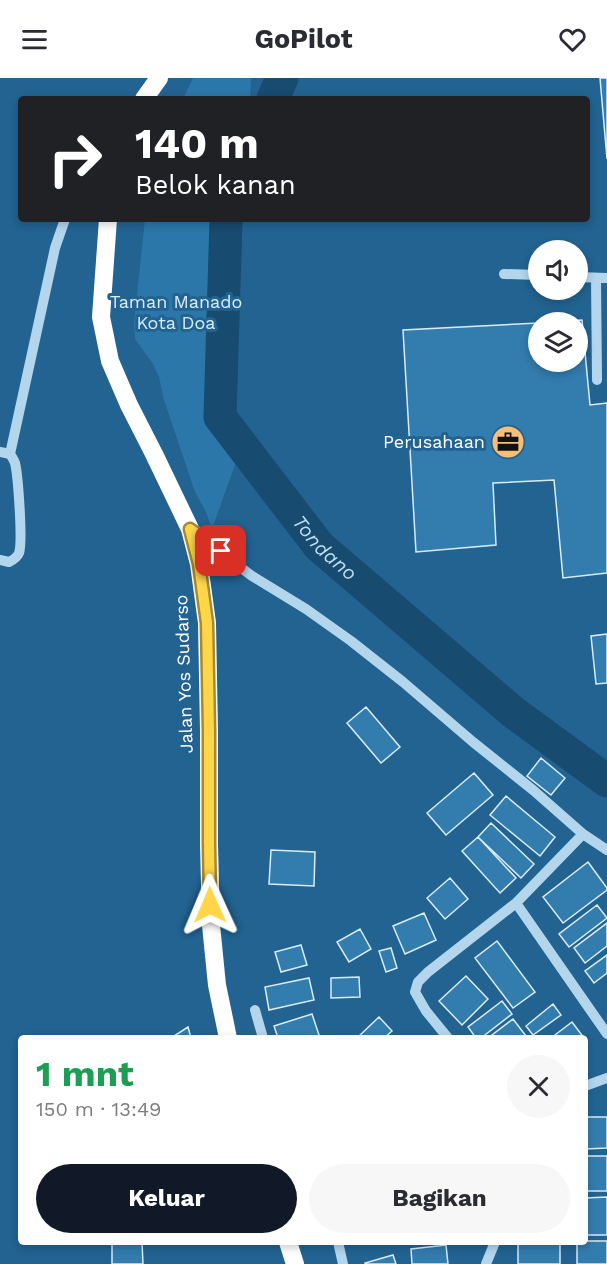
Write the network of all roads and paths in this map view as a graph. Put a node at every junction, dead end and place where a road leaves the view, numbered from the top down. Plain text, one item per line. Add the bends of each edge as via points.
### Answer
1 (159, 78) edge
2 (146, 96) edge
3 (64, 222) edge
4 (108, 222) edge
5 (504, 274) dead end
6 (528, 275) edge
7 (601, 278) edge
8 (597, 380) dead end
9 (5, 453) edge
10 (190, 529) junction
11 (0, 560) edge
12 (583, 834) junction
13 (607, 850) edge
14 (516, 903) junction
15 (255, 1010) dead end
16 (607, 1034) edge
17 (227, 1035) edge
18 (262, 1035) edge
19 (446, 1035) edge
20 (607, 1078) edge
21 (588, 1085) edge
22 (292, 1245) edge
23 (339, 1245) edge
24 (494, 1245) edge
25 (295, 1264) edge
26 (343, 1264) edge
27 (486, 1264) edge

1 - 2 highway
3 - 9 street via 27,383
4 - 10 highway, Jalan Yos Sudarso via 101,317 110,362
5 - 6 street
7 - 8 street
9 - 11 street via 14,461 17,478 20,542 16,558 9,562
10 - 12 street via 252,576 351,640
10 - 17 highway, Jalan Yos Sudarso via 207,623 211,925
12 - 13 street
12 - 14 street
14 - 16 street
14 - 19 street via 418,982 415,992
15 - 18 street
20 - 21 street
22 - 25 highway
23 - 26 street
24 - 27 street

